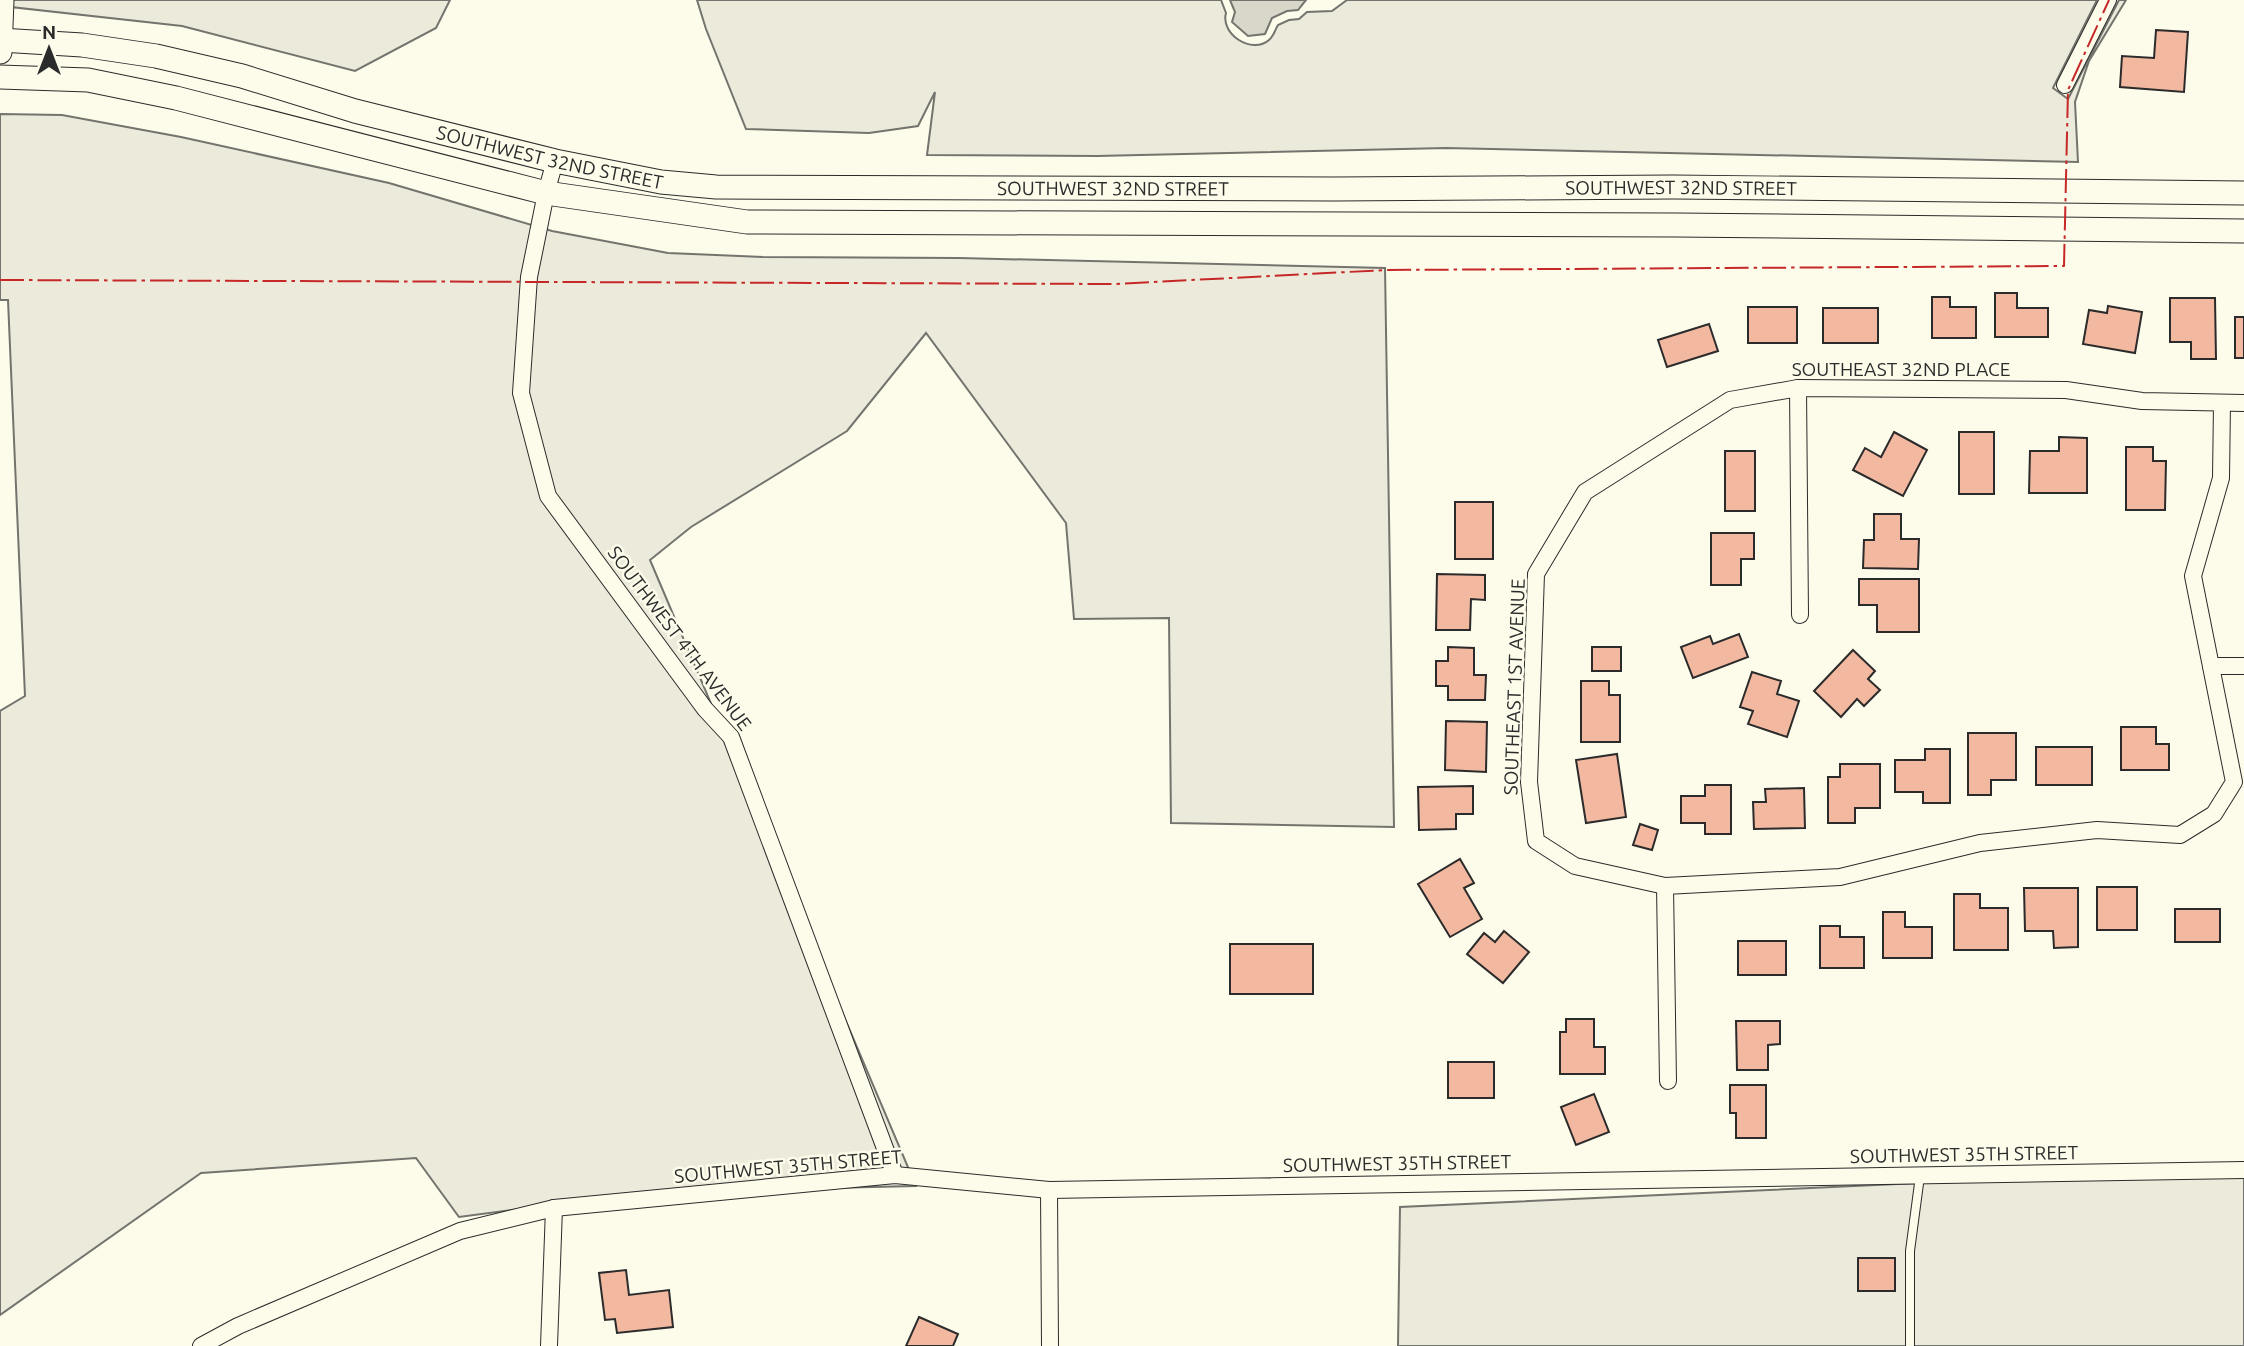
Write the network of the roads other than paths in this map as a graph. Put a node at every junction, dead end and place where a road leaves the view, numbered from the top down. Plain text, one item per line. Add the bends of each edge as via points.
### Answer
1 (2, 0) edge
2 (2108, 0) edge
3 (0, 40) edge
4 (0, 52) edge
5 (0, 77) edge
6 (2065, 85) dead end
7 (555, 161) junction
8 (546, 193) junction
9 (2244, 193) edge
10 (2244, 231) edge
11 (1798, 388) junction
12 (2222, 403) junction
13 (2244, 403) edge
14 (1585, 492) joint
15 (1800, 615) dead end
16 (2211, 666) junction
17 (2244, 666) edge
18 (1665, 886) junction
19 (1668, 1081) dead end
20 (2244, 1170) edge
21 (895, 1175) junction
22 (1920, 1176) junction
23 (1049, 1190) junction
24 (554, 1208) junction
25 (201, 1346) edge
26 (550, 1346) edge
27 (1050, 1346) edge
28 (1909, 1346) edge

1 - 3 main road
2 - 6 street
3 - 4 main road
3 - 7 main road, SOUTHWEST 32ND STREET via 156,56
5 - 8 main road, SOUTHWEST 32ND STREET via 88,80
7 - 8 street, SOUTHWEST 4TH AVENUE
7 - 9 main road, SOUTHWEST 32ND STREET via 661,183 716,187 1673,187
8 - 10 main road, SOUTHWEST 32ND STREET via 747,222
8 - 21 street, SOUTHWEST 4TH AVENUE via 529,277 521,393 548,496 705,709 731,737
11 - 12 street, SOUTHEAST 32ND PLACE via 2066,390 2142,401
11 - 14 street, SOUTHEAST 32ND PLACE via 1730,400
11 - 15 street
12 - 13 street, SOUTHEAST 32ND PLACE
12 - 16 street via 2221,478 2193,576
14 - 18 street, SOUTHEAST 1ST AVENUE via 1536,574 1529,782 1536,841 1575,866
16 - 17 street
16 - 18 street via 2234,782 2214,814 2180,835 2097,830 1980,843 1840,877
18 - 19 street
20 - 22 street, SOUTHWEST 35TH STREET
21 - 23 street, SOUTHWEST 35TH STREET
21 - 24 street, SOUTHWEST 35TH STREET
22 - 23 street, SOUTHWEST 35TH STREET
22 - 28 lane via 1910,1251
23 - 27 street
24 - 25 street, SOUTHWEST 35TH STREET via 460,1231
24 - 26 street

